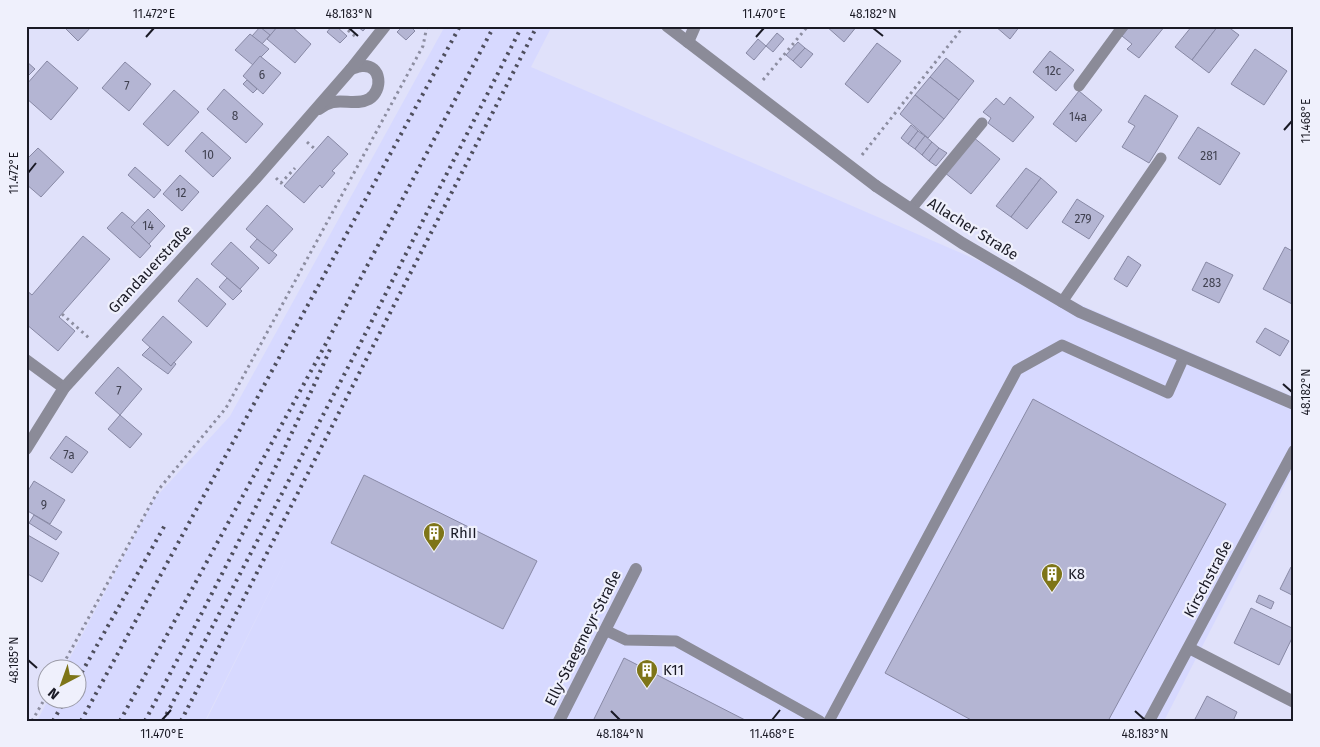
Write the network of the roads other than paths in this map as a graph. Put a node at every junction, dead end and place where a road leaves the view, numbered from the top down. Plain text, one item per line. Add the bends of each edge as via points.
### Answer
1 (385, 26) edge
2 (667, 26) edge
3 (695, 26) edge
4 (1123, 26) edge
5 (688, 42) junction
6 (351, 69) junction
7 (1080, 86) dead end
8 (308, 118) junction
9 (982, 123) dead end
10 (1161, 158) dead end
11 (911, 209) junction
12 (1062, 302) junction
13 (1184, 357) junction
14 (26, 360) edge
15 (64, 388) junction
16 (1294, 404) edge
17 (26, 449) edge
18 (1294, 452) edge
19 (636, 569) dead end
20 (606, 630) junction
21 (1189, 648) junction
22 (1294, 702) edge
23 (559, 721) edge
24 (820, 721) edge
25 (829, 721) edge
26 (1149, 721) edge

1 - 6 street, Grandauerstraße
2 - 5 street, Allacher Straße
3 - 5 street
4 - 7 lane
5 - 11 street, Allacher Straße via 876,186
6 - 8 street, Grandauerstraße
6 - 8 street, Grandauerstraße via 364,65 373,68 378,75 376,93 360,102 332,102
8 - 15 street, Grandauerstraße
9 - 11 lane
10 - 12 lane
11 - 12 street, Allacher Straße via 962,244
12 - 13 street, Allacher Straße
13 - 16 street, Allacher Straße
13 - 25 lane via 1168,393 1062,345 1017,370
14 - 15 street
15 - 17 street, Grandauerstraße
18 - 21 street, Kirschstraße
19 - 20 street, Elly-Staegmeyr-Straße
20 - 23 street, Elly-Staegmeyr-Straße
20 - 24 lane via 626,640 676,641
21 - 22 street
21 - 26 street, Kirschstraße

